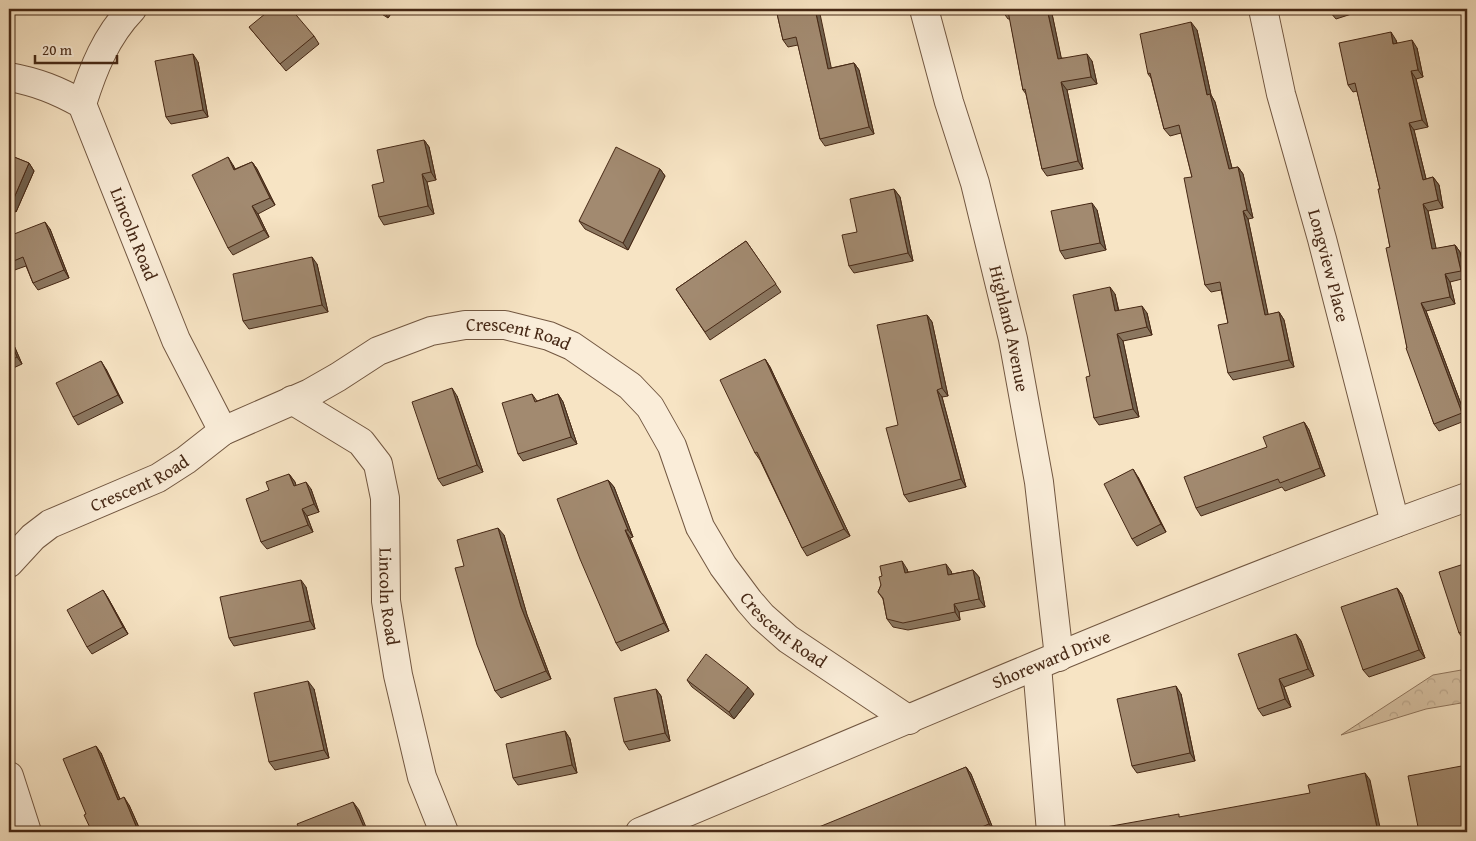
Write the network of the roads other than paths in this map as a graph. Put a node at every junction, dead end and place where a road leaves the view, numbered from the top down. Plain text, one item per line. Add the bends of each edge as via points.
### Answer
1 (132, 9) edge
2 (924, 9) edge
3 (1263, 9) edge
4 (9, 77) edge
5 (82, 104) junction
6 (292, 400) junction
7 (223, 431) junction
8 (1467, 496) edge
9 (1394, 523) junction
10 (9, 563) edge
11 (1048, 662) junction
12 (909, 720) junction
13 (9, 776) edge
14 (27, 832) edge
15 (444, 832) edge
16 (640, 832) edge
17 (1051, 832) edge

1 - 5 street via 104,48
2 - 11 street, Highland Avenue via 975,183 1013,339 1038,482
3 - 9 street, Longview Place via 1281,94 1322,238
4 - 5 street via 57,90
5 - 7 street, Lincoln Road via 176,340
6 - 7 street, Crescent Road
6 - 12 street, Crescent Road via 310,393 378,351 431,331 465,325 504,325 549,336 572,346 630,386 650,407 672,446 700,527 723,566 762,616 805,651
6 - 15 street, Lincoln Road via 361,442 378,464 385,498 386,600 398,674 422,777
7 - 10 street, Crescent Road via 158,478 50,524
8 - 9 street, Shoreward Drive
9 - 11 street, Shoreward Drive
11 - 12 street, Shoreward Drive
11 - 17 street, Highland Avenue
12 - 16 street, Shoreward Drive
13 - 14 street

